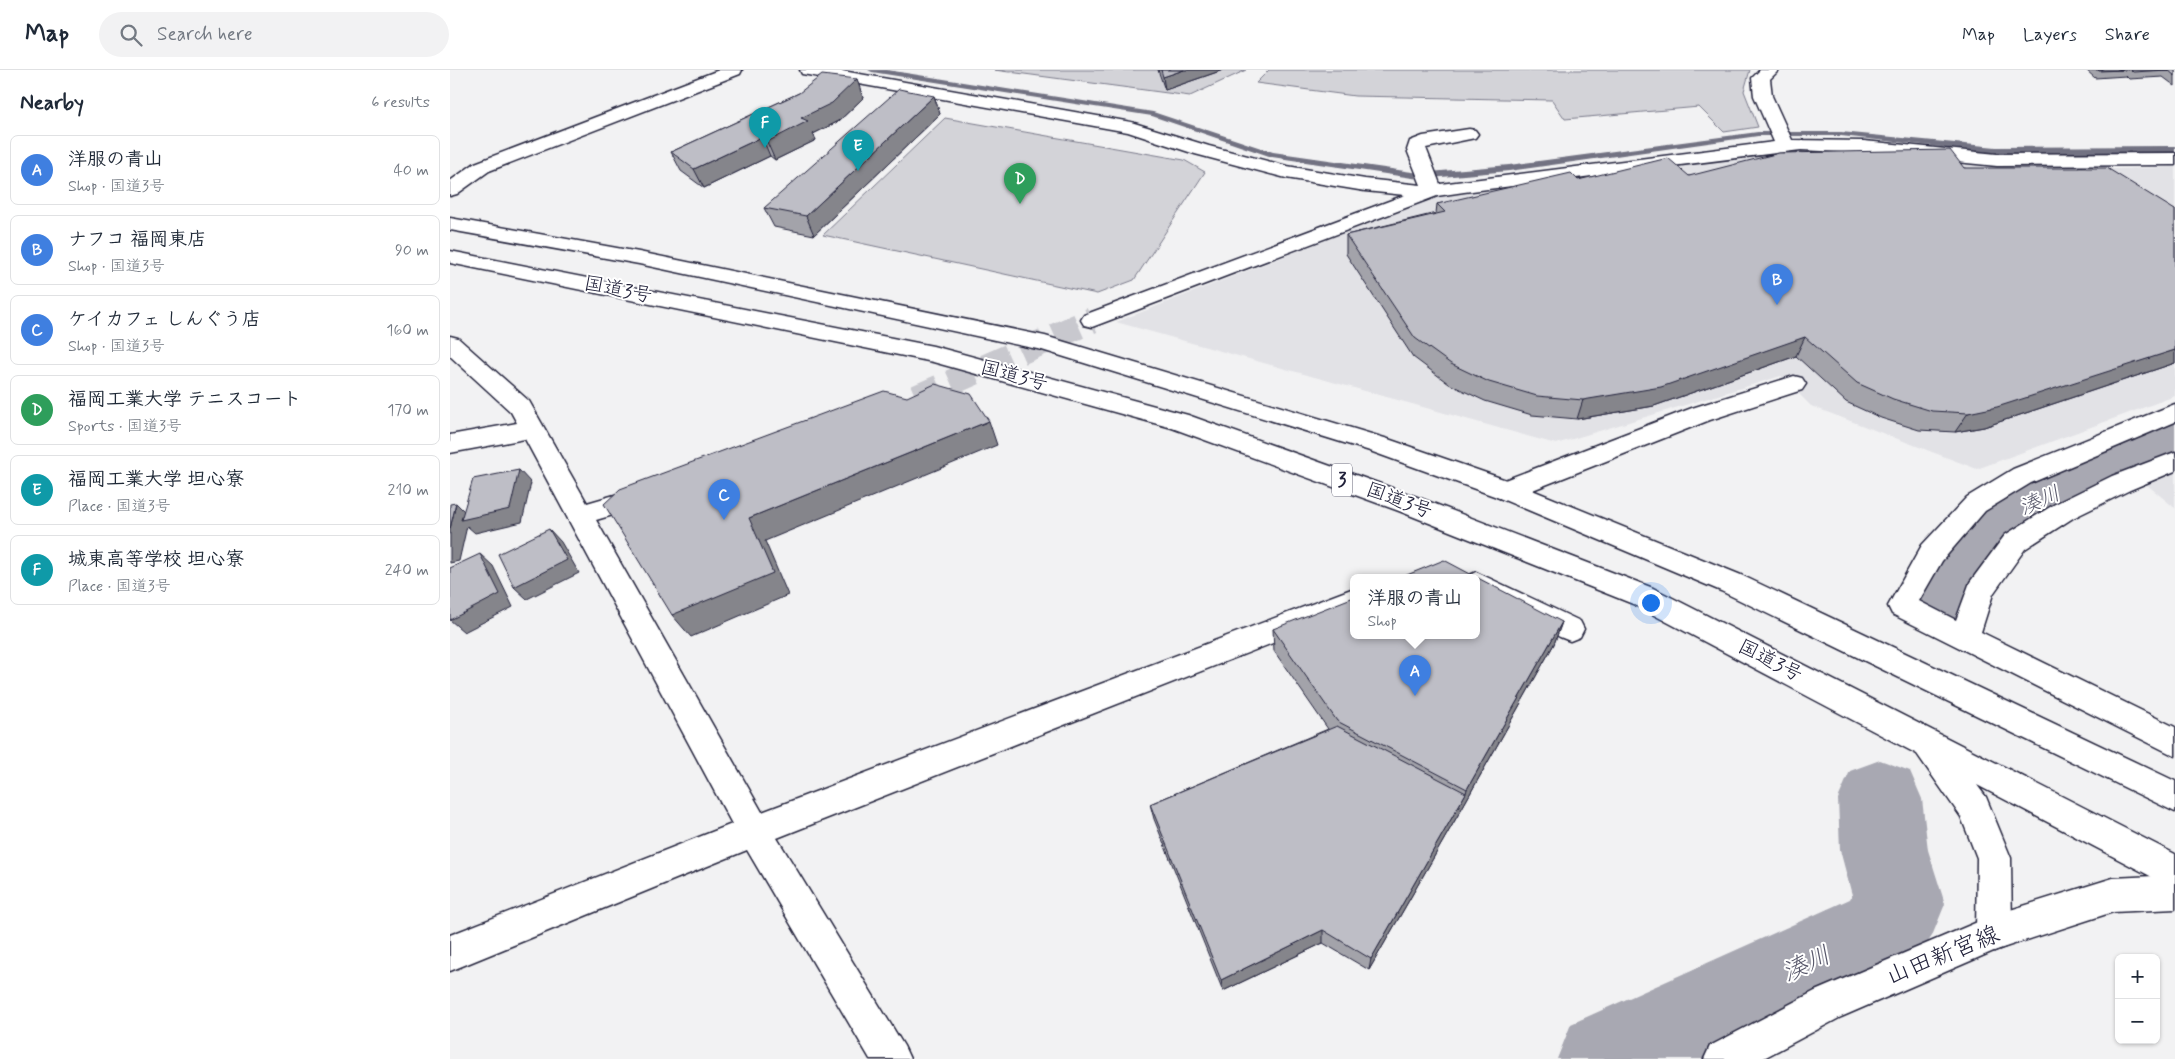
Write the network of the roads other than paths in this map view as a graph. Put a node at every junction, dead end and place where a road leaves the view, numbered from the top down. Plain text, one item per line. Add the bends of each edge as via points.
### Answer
1 (734, 70) edge
2 (808, 70) edge
3 (1771, 70) edge
4 (1469, 134) dead end
5 (1786, 145) junction
6 (2175, 160) edge
7 (450, 190) edge
8 (1433, 191) junction
9 (450, 224) edge
10 (450, 257) edge
11 (1092, 320) tunnel mouth
12 (450, 343) edge
13 (1794, 384) dead end
14 (2175, 412) edge
15 (533, 429) junction
16 (450, 444) edge
17 (2175, 462) edge
18 (665, 490) edge
19 (1506, 490) junction
20 (580, 515) junction
21 (1480, 585) edge
22 (1350, 601) edge
23 (1570, 629) dead end
24 (1964, 638) junction
25 (2175, 742) edge
26 (1927, 743) junction
27 (2175, 797) edge
28 (754, 831) junction
29 (2175, 872) edge
30 (2175, 892) edge
31 (1994, 933) junction
32 (450, 953) edge
33 (891, 1059) edge
34 (1723, 1059) edge

1 - 7 main road via 482,167
2 - 8 main road via 1131,127 1286,172 1365,185
3 - 5 main road via 1761,78 1762,96
4 - 8 main road via 1417,145 1416,150
5 - 6 main road via 1864,147 1997,160
5 - 8 main road
8 - 11 main road
9 - 19 main road, 国道3号 / 3 via 639,258 1045,343 1379,445
10 - 26 main road, 国道3号 / 3 via 933,354 1179,422 1408,504 1644,596
12 - 15 main road via 520,407
13 - 19 main road via 1701,414
14 - 24 main road via 2022,476 1976,504 1932,554 1902,606
15 - 16 main road
15 - 20 main road
17 - 24 main road via 2121,483 2064,511 2015,542 1980,590
18 - 20 main road
19 - 27 main road, 国道3号 / 3 via 1731,583
20 - 28 main road
21 - 23 main road
22 - 28 main road
24 - 25 main road
26 - 29 main road, 国道3号 / 3
26 - 31 main road via 1974,808 1994,858
28 - 32 main road
28 - 33 main road
30 - 31 main road, 山田新宮線 via 2113,895
31 - 34 main road, 山田新宮線 via 1828,1004

